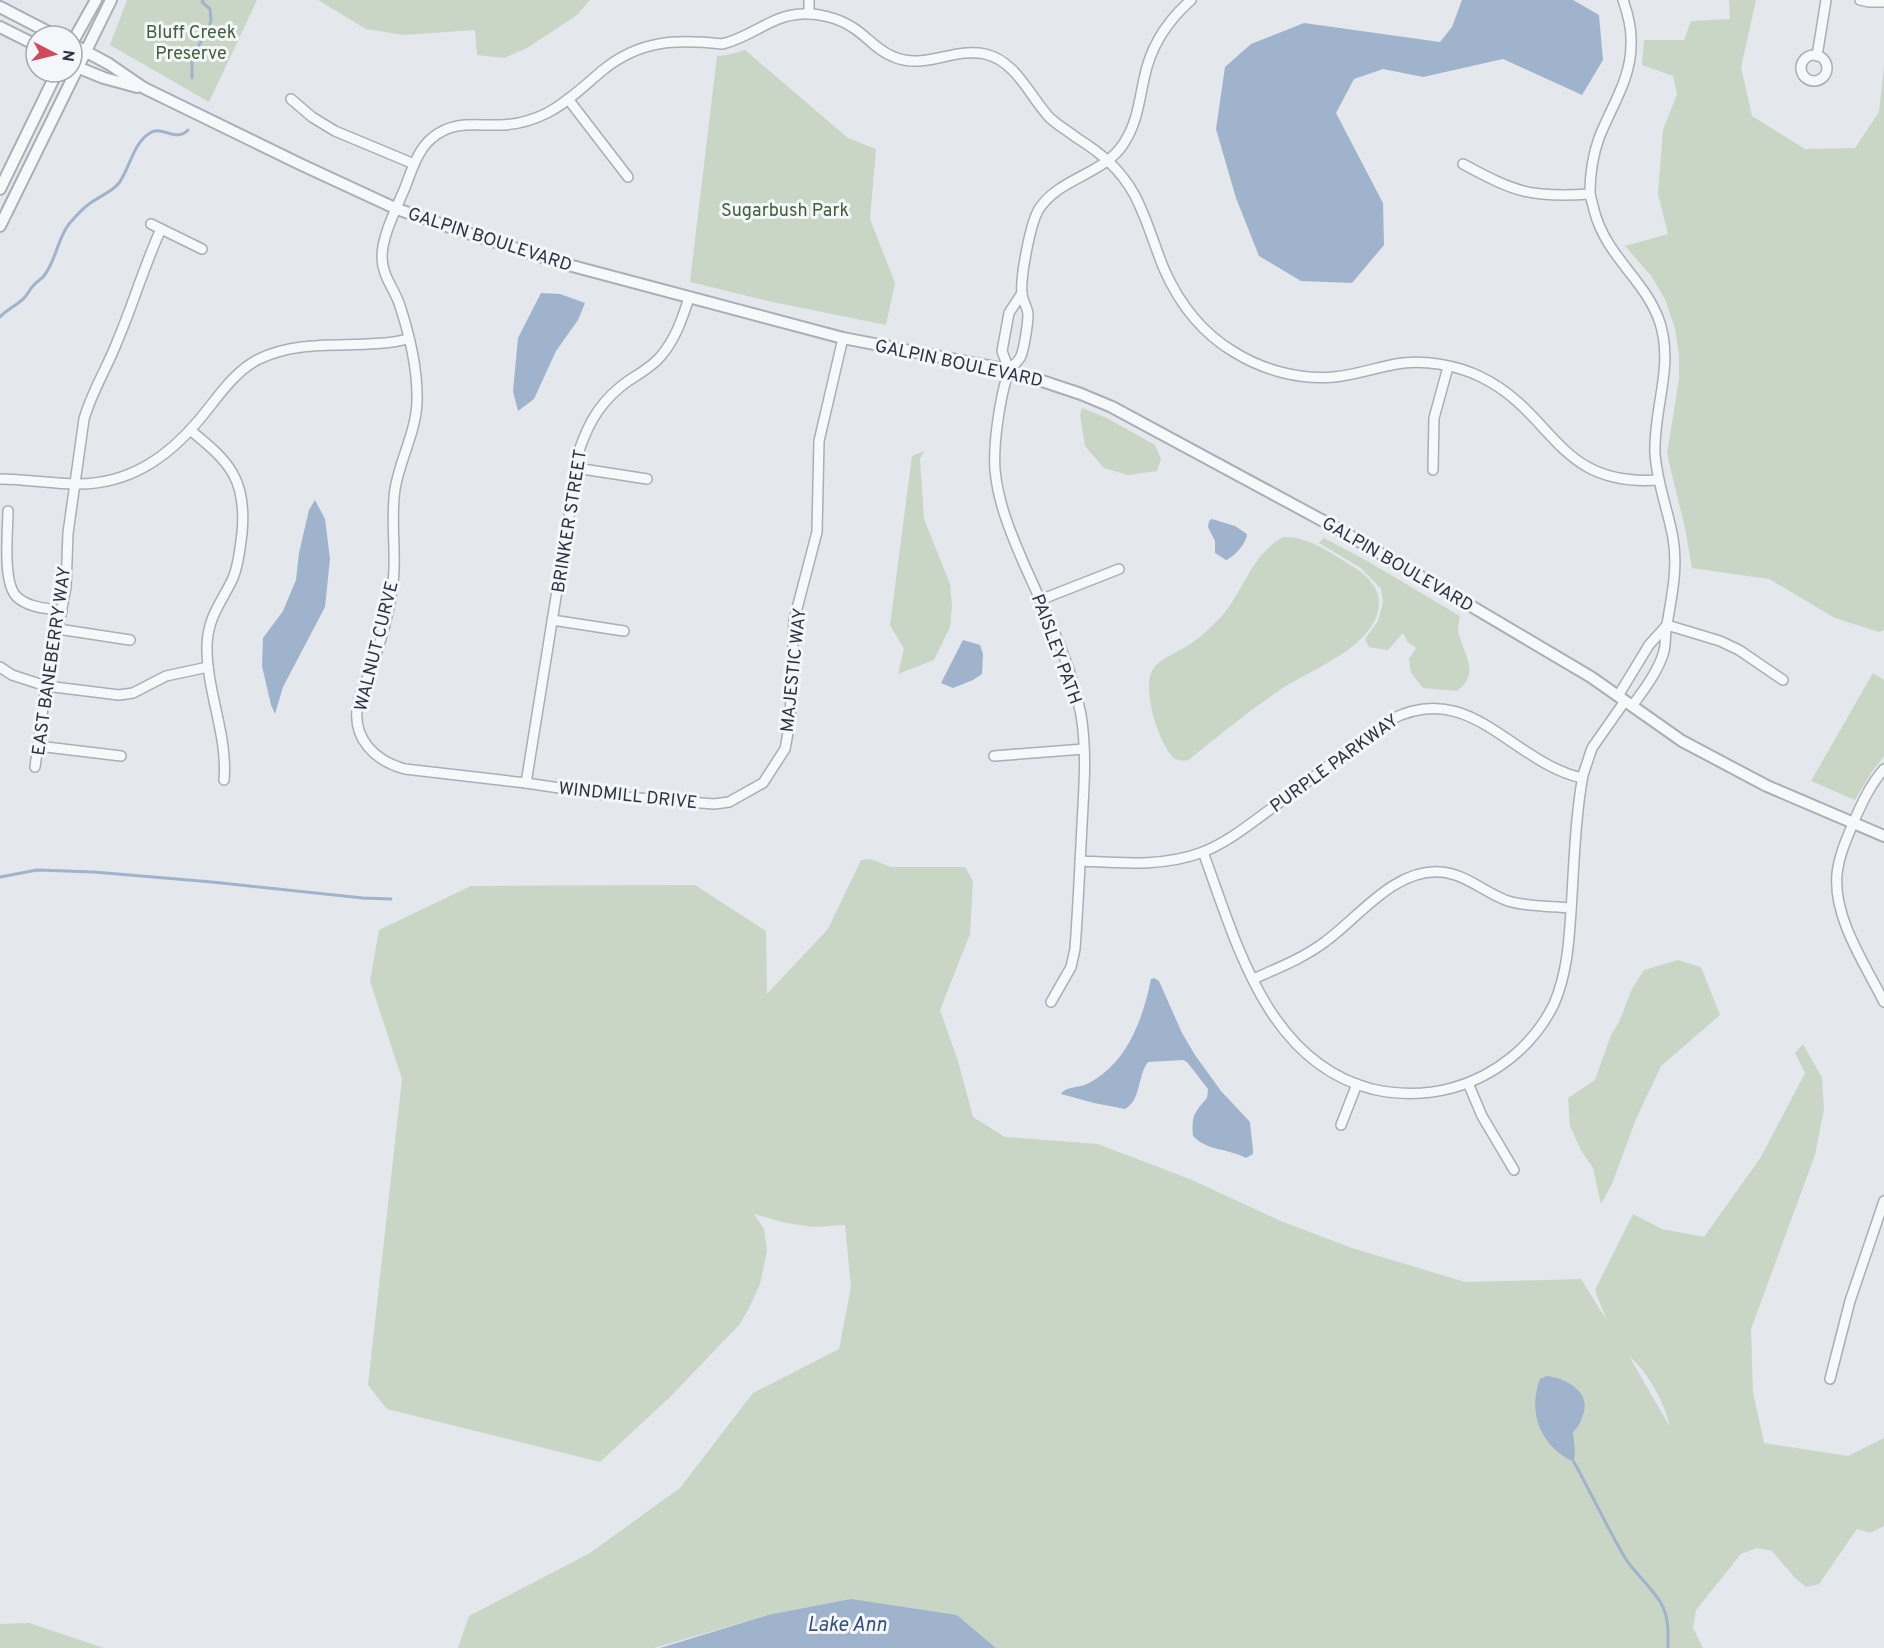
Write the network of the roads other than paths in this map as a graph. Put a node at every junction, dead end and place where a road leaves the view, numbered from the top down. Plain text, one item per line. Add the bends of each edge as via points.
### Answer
1 (96, 0) edge
2 (111, 0) edge
3 (809, 0) edge
4 (1191, 0) edge
5 (1623, 0) edge
6 (1826, 0) edge
7 (1860, 0) edge
8 (1884, 2) edge
9 (0, 7) edge
10 (809, 14) junction
11 (33, 24) edge
12 (83, 24) edge
13 (0, 27) edge
14 (24, 39) edge
15 (86, 52) junction
16 (84, 55) edge
17 (1816, 56) dead end
18 (84, 70) edge
19 (51, 84) edge
20 (67, 84) edge
21 (144, 88) junction
22 (291, 99) dead end
23 (568, 99) junction
24 (1109, 160) junction
25 (414, 164) junction
26 (1463, 164) dead end
27 (628, 177) dead end
28 (0, 189) edge
29 (1590, 194) junction
30 (397, 209) junction
31 (151, 224) dead end
32 (0, 226) edge
33 (161, 229) junction
34 (202, 249) dead end
35 (1022, 293) junction
36 (689, 298) junction
37 (843, 338) junction
38 (408, 339) junction
39 (1448, 367) junction
40 (1009, 370) junction
41 (190, 430) junction
42 (576, 468) junction
43 (1433, 470) dead end
44 (0, 479) edge
45 (647, 479) dead end
46 (1658, 480) junction
47 (76, 484) junction
48 (8, 511) dead end
49 (1119, 568) dead end
50 (1040, 600) junction
51 (62, 611) junction
52 (552, 621) junction
53 (1666, 626) junction
54 (58, 629) junction
55 (624, 631) dead end
56 (130, 639) dead end
57 (0, 667) edge
58 (208, 668) junction
59 (1783, 680) dead end
60 (46, 686) junction
61 (1625, 701) junction
62 (38, 746) junction
63 (1084, 749) junction
64 (121, 756) dead end
65 (994, 756) dead end
66 (35, 767) dead end
67 (1884, 769) edge
68 (1582, 778) junction
69 (224, 780) dead end
70 (526, 783) junction
71 (729, 802) joint
72 (1853, 823) junction
73 (1884, 836) edge
74 (1203, 852) junction
75 (1080, 861) junction
76 (1571, 908) junction
77 (1253, 979) junction
78 (1051, 1002) dead end
79 (1884, 1002) edge
80 (1468, 1083) junction
81 (1357, 1084) junction
82 (1341, 1125) dead end
83 (1514, 1170) dead end
84 (1884, 1201) edge
85 (1830, 1379) dead end

1 - 12 street
2 - 15 street
3 - 10 street
4 - 24 street via 1175,15 1155,47 1134,126
5 - 29 street via 1630,30 1628,68 1598,140
6 - 17 street
7 - 8 street
9 - 11 street
10 - 23 street, WALNUT CURVE via 775,20 745,37 722,44 685,41 648,46 621,58
10 - 24 street via 852,27 883,52 905,61 930,61 969,52 1007,63 1052,120
13 - 14 street
15 - 16 street
15 - 21 street, GALPIN BOULEVARD
18 - 21 street, GALPIN BOULEVARD
19 - 28 street
20 - 32 street
21 - 30 street, GALPIN BOULEVARD
22 - 25 street via 330,128
23 - 25 street, WALNUT CURVE via 525,121 450,127 431,138
23 - 27 street
24 - 35 street via 1065,185 1040,209 1028,240
24 - 39 street via 1135,196 1178,296 1201,326 1235,353 1273,370 1311,377 1356,374 1398,363
25 - 30 street, WALNUT CURVE
26 - 29 street via 1527,194
29 - 46 street via 1606,242 1649,301 1662,331 1666,362 1656,430
30 - 36 street, GALPIN BOULEVARD via 561,263
30 - 38 street, WALNUT CURVE via 382,256
31 - 33 street
33 - 34 street
33 - 47 street, EAST BANEBERRY WAY via 117,345 89,403
35 - 40 street via 1009,313 1002,351
35 - 40 street via 1028,314 1021,356
36 - 37 street, GALPIN BOULEVARD
36 - 42 street, BRINKER STREET via 680,327 660,358 596,411
37 - 40 street, GALPIN BOULEVARD
37 - 71 street, MAJESTIC WAY via 819,441 817,532 794,620 790,722 785,749 763,783
38 - 41 street via 374,345 319,345 259,359 235,378
38 - 70 street, WALNUT CURVE via 417,387 416,420 393,504 390,602 360,697 359,729 370,750 391,765
39 - 43 street via 1434,418
39 - 46 street via 1479,376 1512,396 1569,455 1590,469 1635,482
40 - 50 street, PAISLEY PATH via 997,431 995,472 1009,527
40 - 61 street, GALPIN BOULEVARD via 1112,407 1195,450 1340,530 1591,677
41 - 47 street via 165,454 137,471 119,479
41 - 58 street via 230,467 244,510 237,567 209,629
42 - 45 street
42 - 52 street, BRINKER STREET
44 - 47 street
46 - 53 street via 1676,566
47 - 51 street, EAST BANEBERRY WAY
48 - 51 street via 11,590 28,604
49 - 50 street
50 - 63 street, PAISLEY PATH via 1075,693
51 - 54 street, EAST BANEBERRY WAY
52 - 55 street
52 - 70 street, BRINKER STREET
53 - 59 street via 1720,641
53 - 61 street via 1649,645
53 - 61 street via 1664,651 1642,692
54 - 56 street
54 - 60 street, EAST BANEBERRY WAY
57 - 60 street
58 - 60 street via 166,676 133,693 119,695
58 - 69 street via 224,743
60 - 62 street, EAST BANEBERRY WAY
61 - 68 street via 1592,748
61 - 72 street, GALPIN BOULEVARD via 1682,741 1767,786
62 - 64 street
62 - 66 street, EAST BANEBERRY WAY
63 - 65 street
63 - 75 street, PAISLEY PATH
67 - 72 street
68 - 74 street, PURPLE PARKWAY via 1552,768 1466,714 1422,708 1390,720 1251,823
68 - 76 street
70 - 71 street, WINDMILL DRIVE via 613,796
72 - 73 street, GALPIN BOULEVARD
72 - 79 street via 1839,861 1837,891 1844,921
74 - 75 street, PURPLE PARKWAY via 1153,863
74 - 77 street
75 - 78 street, PAISLEY PATH via 1073,959
76 - 77 street via 1516,903 1435,868 1396,884 1326,942
76 - 80 street via 1565,970 1548,1013 1526,1044 1506,1063
77 - 81 street via 1292,1041 1322,1066
80 - 81 street via 1414,1094
80 - 83 street via 1482,1116
81 - 82 street
84 - 85 street via 1850,1301

